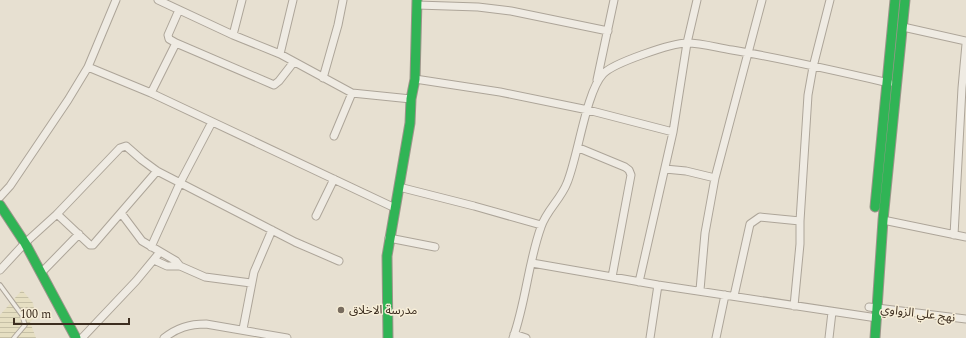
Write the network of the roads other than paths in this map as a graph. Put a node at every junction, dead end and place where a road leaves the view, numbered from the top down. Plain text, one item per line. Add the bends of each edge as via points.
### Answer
1 (115, 0) edge
2 (158, 0) edge
3 (242, 0) edge
4 (294, 0) edge
5 (343, 0) edge
6 (614, 0) edge
7 (697, 0) edge
8 (762, 0) edge
9 (830, 0) edge
10 (895, 0) edge
11 (905, 0) edge
12 (417, 3) edge
13 (179, 10) junction
14 (903, 27) junction
15 (608, 31) junction
16 (233, 34) junction
17 (966, 42) edge
18 (176, 43) junction
19 (687, 43) junction
20 (748, 53) junction
21 (280, 54) junction
22 (293, 62) junction
23 (88, 66) junction
24 (812, 67) junction
25 (323, 78) junction
26 (415, 79) junction
27 (597, 83) junction
28 (888, 83) junction
29 (897, 85) junction
30 (151, 93) junction
31 (352, 93) junction
32 (411, 99) junction
33 (588, 110) junction
34 (212, 122) junction
35 (673, 132) junction
36 (334, 136) dead end
37 (579, 148) junction
38 (666, 169) junction
39 (157, 170) junction
40 (715, 178) junction
41 (334, 179) junction
42 (180, 183) junction
43 (399, 187) junction
44 (0, 197) edge
45 (0, 205) edge
46 (395, 208) junction
47 (58, 214) junction
48 (121, 214) junction
49 (316, 216) dead end
50 (883, 220) junction
51 (800, 221) junction
52 (541, 225) junction
53 (272, 230) junction
54 (79, 234) junction
55 (954, 235) junction
56 (966, 237) edge
57 (389, 238) junction
58 (25, 243) junction
59 (435, 246) dead end
60 (151, 247) junction
61 (160, 252) junction
62 (154, 260) junction
63 (339, 261) dead end
64 (532, 263) junction
65 (180, 266) junction
66 (0, 270) edge
67 (41, 273) junction
68 (612, 277) junction
69 (639, 282) junction
70 (251, 284) junction
71 (0, 285) edge
72 (658, 285) junction
73 (700, 290) junction
74 (725, 295) junction
75 (734, 296) junction
76 (794, 306) junction
77 (873, 308) junction
78 (832, 312) junction
79 (873, 318) junction
80 (966, 319) edge
81 (243, 329) junction
82 (513, 336) edge
83 (14, 338) edge
84 (76, 338) edge
85 (82, 338) edge
86 (164, 338) edge
87 (288, 338) edge
88 (388, 338) edge
89 (526, 338) edge
90 (650, 338) edge
91 (716, 338) edge
92 (829, 338) edge
93 (867, 338) edge
94 (875, 338) edge

1 - 23 street
2 - 13 street
3 - 16 street
4 - 21 street
5 - 25 street
6 - 15 street
7 - 19 street
8 - 20 street
9 - 24 street
10 - 28 main road
11 - 14 main road
12 - 15 street via 511,11
12 - 26 main road
13 - 16 street
13 - 18 street via 168,35 169,39
14 - 17 street
14 - 29 main road
15 - 27 street
16 - 21 street
17 - 55 street
18 - 22 street via 274,85
18 - 30 street
19 - 20 street
19 - 27 street via 655,50 613,67 603,74
19 - 35 street
20 - 24 street
20 - 40 street
21 - 22 street
22 - 25 street
23 - 30 street
23 - 44 street via 68,100
24 - 28 street
24 - 51 street via 805,124
25 - 31 street
26 - 32 main road
26 - 33 street via 500,92
27 - 33 street
28 - 29 street
28 - 77 main road via 875,215
29 - 50 main road
30 - 34 street
31 - 32 street
31 - 36 street
32 - 43 main road via 410,123
33 - 35 street
33 - 37 street
34 - 41 street
34 - 42 street
35 - 38 street
37 - 52 street via 568,183
37 - 68 street via 625,167 631,175
38 - 40 street
38 - 69 street via 651,223
39 - 42 street
39 - 47 street via 124,146
39 - 48 street
40 - 73 street via 705,233
41 - 46 street
41 - 49 street
42 - 53 street
42 - 60 street
43 - 46 main road
43 - 52 street
45 - 58 main road
46 - 57 main road
47 - 54 street
47 - 58 street
48 - 54 street via 93,245
48 - 60 street via 136,235
50 - 55 street
50 - 77 main road
51 - 75 street via 760,217 750,224
51 - 76 street
52 - 64 street
53 - 63 street
53 - 70 street
54 - 67 street
55 - 56 street
57 - 59 street
57 - 88 main road via 386,276
58 - 66 street
58 - 67 main road
60 - 61 street
61 - 62 street
61 - 65 street
62 - 65 street via 167,266
62 - 85 street
64 - 68 street
64 - 82 street
65 - 70 street via 205,277
67 - 84 main road
68 - 69 street
69 - 72 street
70 - 81 street
71 - 83 lane via 22,315 25,325
72 - 73 street
72 - 90 street
73 - 74 street
74 - 75 street
74 - 91 street
75 - 76 street
76 - 78 street
77 - 79 main road
77 - 80 street, نهج علي الزواوي
78 - 79 street
78 - 92 street
79 - 93 main road
79 - 94 main road
81 - 86 street via 192,324 179,328
81 - 87 street
82 - 89 street

